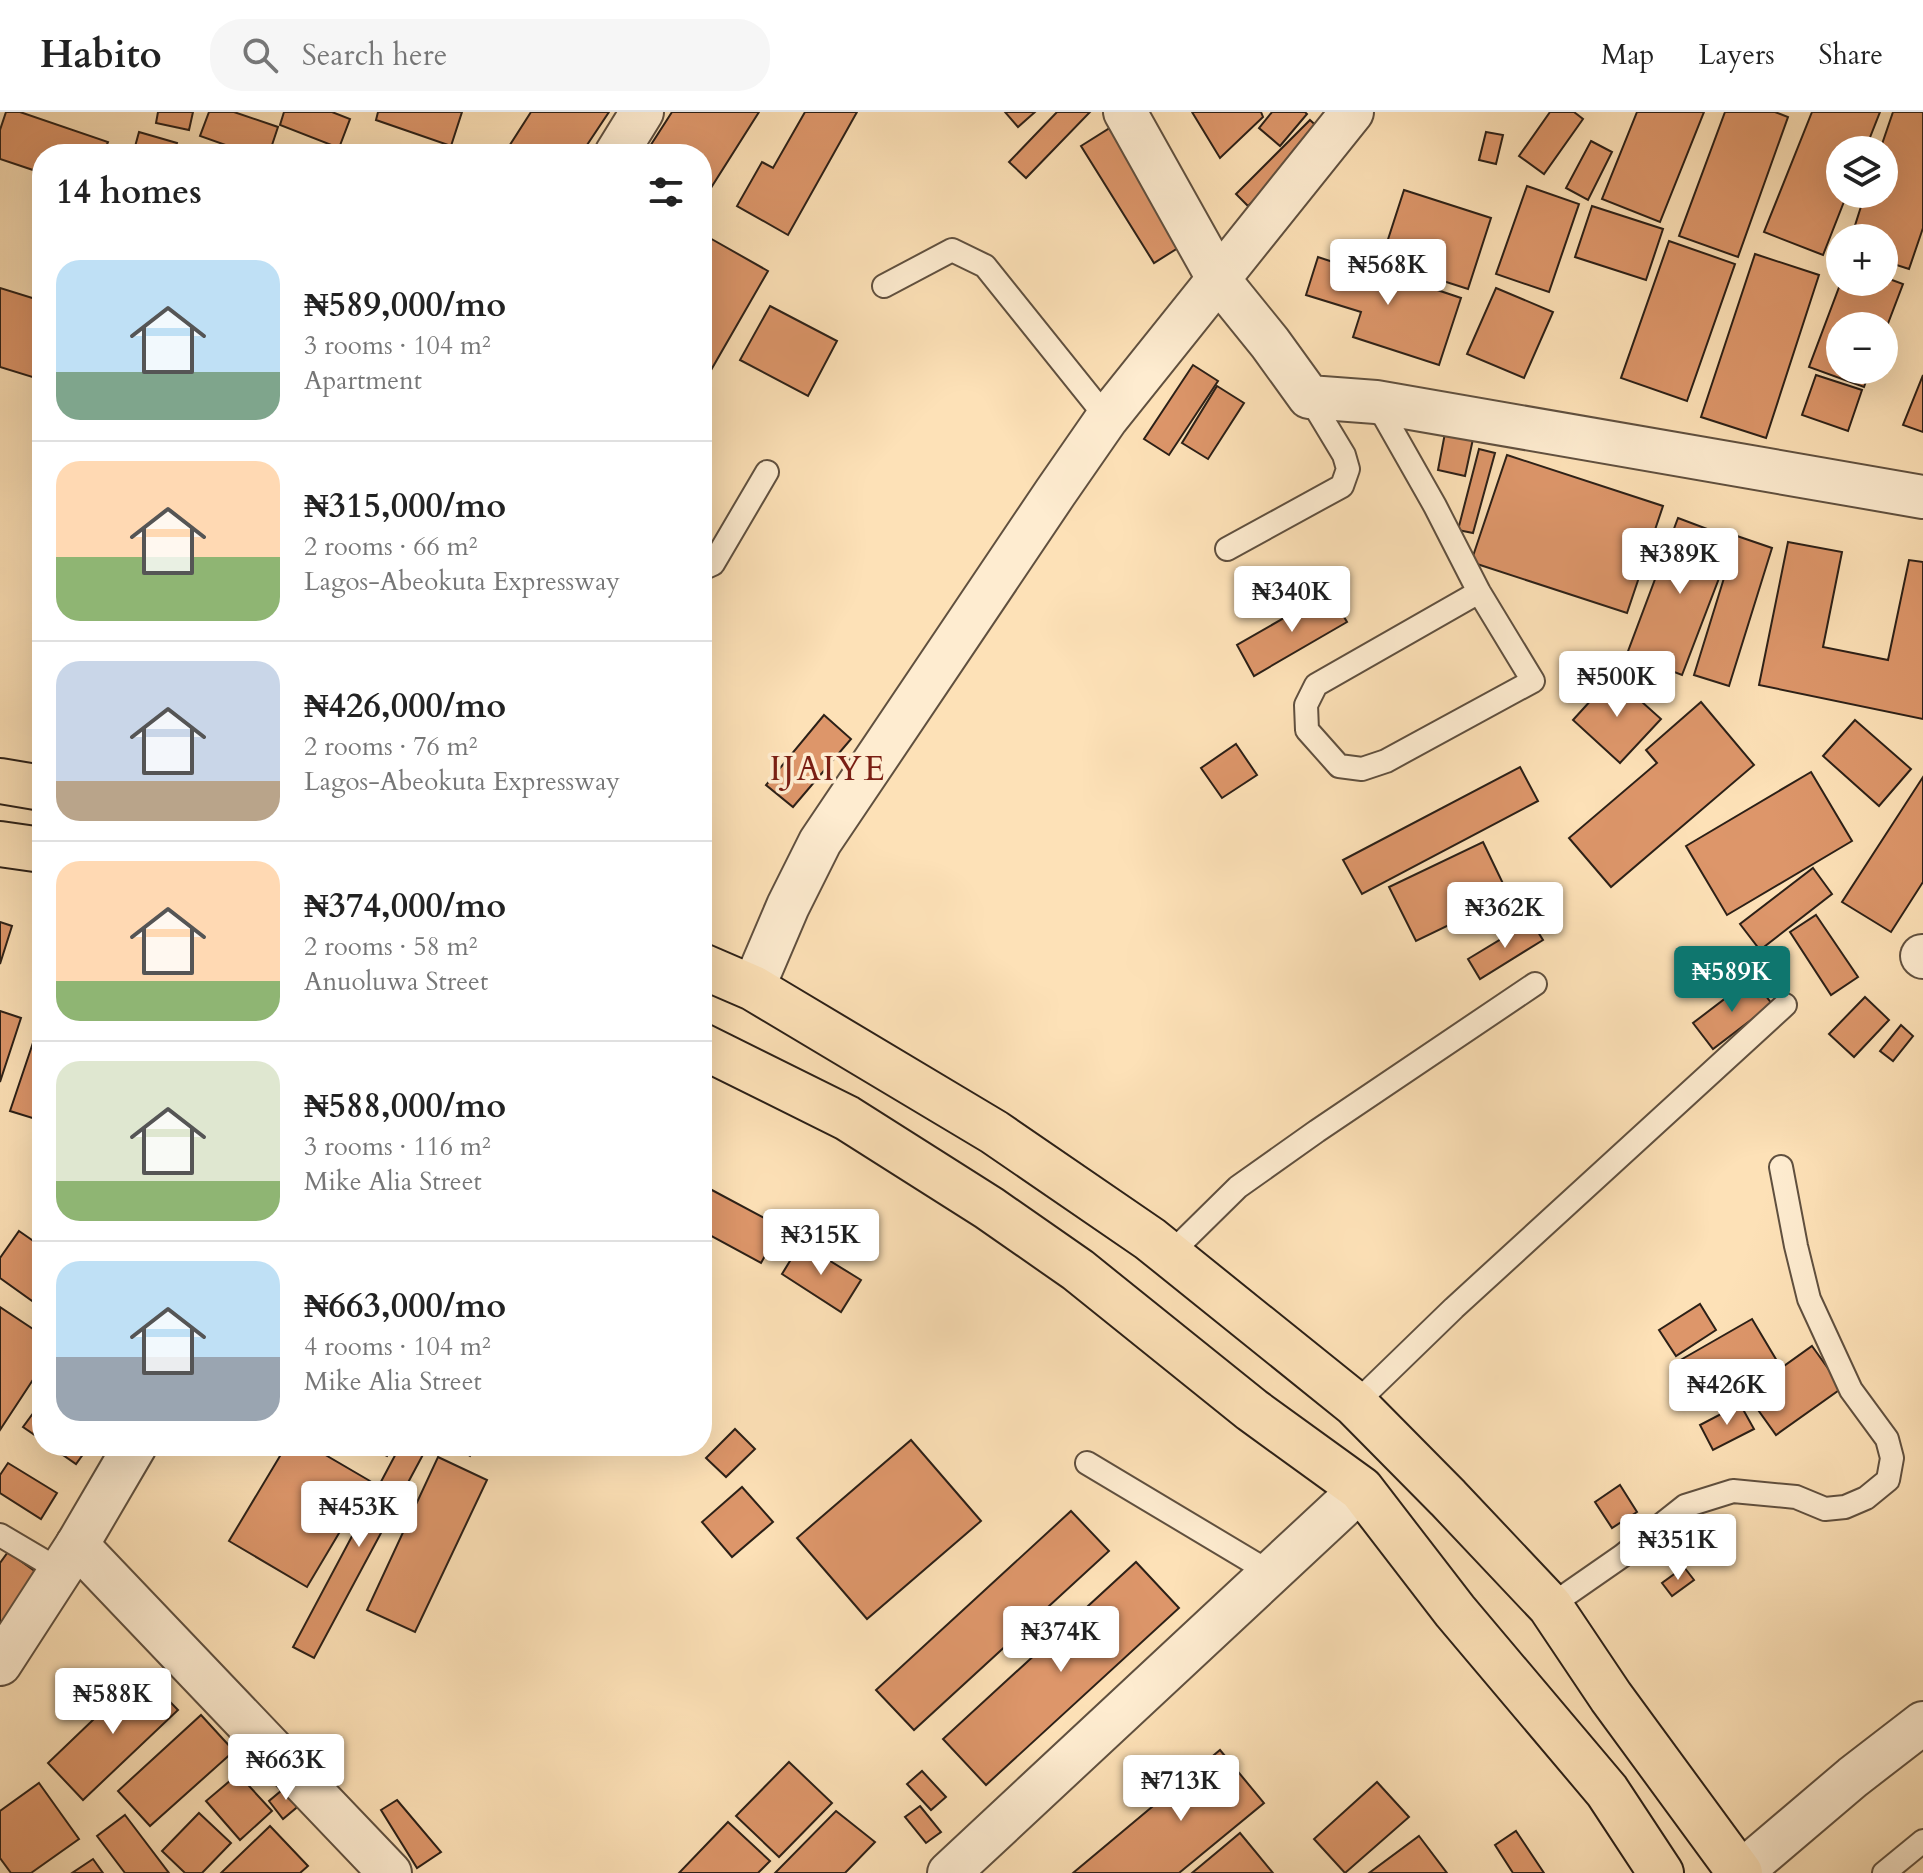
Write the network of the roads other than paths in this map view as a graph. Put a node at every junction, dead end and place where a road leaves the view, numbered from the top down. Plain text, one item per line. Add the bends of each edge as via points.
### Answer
1 (642, 112) edge
2 (1125, 112) edge
3 (1352, 112) edge
4 (622, 144) edge
5 (1219, 280) junction
6 (884, 286) dead end
7 (1309, 397) junction
8 (1376, 402) junction
9 (1107, 418) junction
10 (767, 472) dead end
11 (1923, 497) edge
12 (1227, 549) dead end
13 (712, 564) edge
14 (1479, 592) junction
15 (0, 781) edge
16 (32, 786) edge
17 (0, 844) edge
18 (32, 849) edge
19 (712, 970) edge
20 (1535, 984) dead end
21 (753, 988) junction
22 (1785, 1005) dead end
23 (712, 1051) edge
24 (1781, 1167) dead end
25 (1169, 1255) junction
26 (1355, 1404) junction
27 (129, 1456) edge
28 (1087, 1463) dead end
29 (1361, 1489) junction
30 (0, 1535) edge
31 (69, 1558) junction
32 (1271, 1573) junction
33 (1550, 1606) junction
34 (0, 1664) edge
35 (1923, 1723) edge
36 (1923, 1841) edge
37 (390, 1873) edge
38 (949, 1873) edge
39 (1661, 1873) edge
40 (1740, 1873) edge
41 (1884, 1873) edge

1 - 4 street
2 - 5 street
3 - 5 street
5 - 7 street
5 - 9 street
6 - 9 lane via 952,250 985,266
7 - 8 street
7 - 12 lane via 1344,455 1348,469 1342,486
8 - 11 street
8 - 14 lane
9 - 21 street via 820,842
10 - 13 lane
14 - 14 lane via 1533,681 1386,761 1362,769 1339,766 1307,730 1306,705 1316,685
15 - 16 highway
17 - 18 highway
19 - 21 highway
20 - 25 lane via 1238,1187
21 - 25 highway via 994,1132
22 - 26 lane
23 - 29 highway via 847,1118 989,1208 1078,1270 1252,1410
24 - 33 lane via 1809,1299 1851,1390 1887,1439 1892,1458 1888,1480 1845,1507 1825,1509 1796,1497 1733,1491 1685,1506
25 - 26 highway
26 - 33 highway
27 - 31 street
28 - 32 lane
29 - 32 street
29 - 39 highway via 1455,1611 1607,1791
30 - 31 lane
31 - 34 street
31 - 37 street
32 - 38 street
33 - 40 highway
35 - 40 street
36 - 41 lane

